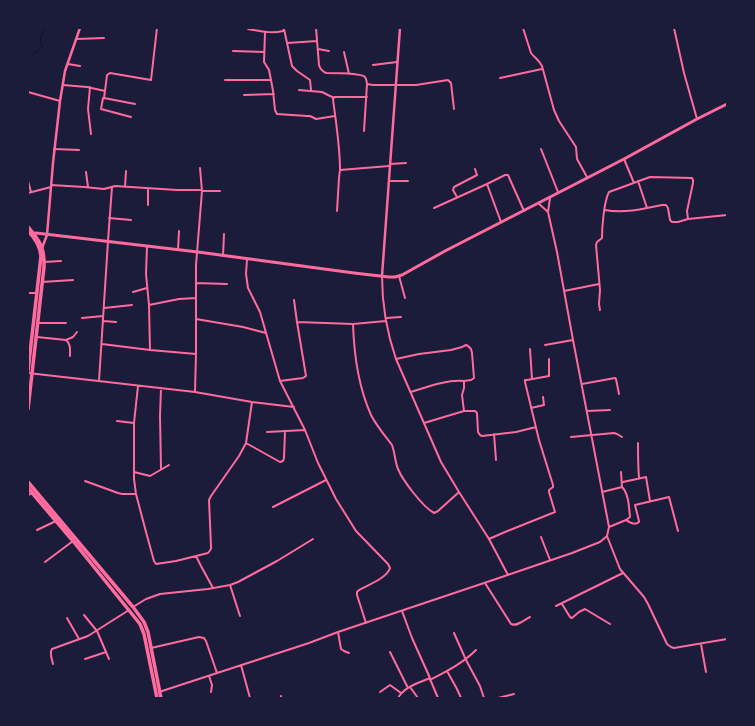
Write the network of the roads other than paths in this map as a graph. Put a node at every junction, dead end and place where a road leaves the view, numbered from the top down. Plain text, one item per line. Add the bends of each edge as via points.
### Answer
1 (80, 28) edge
2 (157, 28) edge
3 (284, 28) edge
4 (316, 28) edge
5 (400, 28) edge
6 (524, 28) edge
7 (674, 28) edge
8 (248, 29) dead end
9 (265, 32) junction
10 (104, 38) dead end
11 (76, 39) junction
12 (317, 41) junction
13 (287, 43) junction
14 (318, 49) junction
15 (233, 51) dead end
16 (329, 51) dead end
17 (264, 52) junction
18 (344, 52) dead end
19 (397, 62) junction
20 (68, 64) junction
21 (374, 65) dead end
22 (80, 66) dead end
23 (542, 69) junction
24 (349, 74) junction
25 (500, 78) dead end
26 (225, 80) dead end
27 (271, 80) junction
28 (367, 84) junction
29 (63, 85) junction
30 (396, 86) junction
31 (90, 87) junction
32 (105, 90) junction
33 (299, 90) dead end
34 (311, 90) junction
35 (28, 92) edge
36 (274, 94) junction
37 (244, 95) dead end
38 (367, 97) junction
39 (104, 98) junction
40 (334, 98) junction
41 (60, 101) junction
42 (135, 104) dead end
43 (727, 104) edge
44 (454, 109) dead end
45 (335, 116) junction
46 (131, 117) dead end
47 (697, 119) junction
48 (364, 131) dead end
49 (92, 134) dead end
50 (54, 149) junction
51 (541, 149) dead end
52 (79, 150) dead end
53 (624, 159) junction
54 (406, 163) dead end
55 (390, 165) junction
56 (200, 168) dead end
57 (475, 169) dead end
58 (340, 170) junction
59 (126, 171) dead end
60 (86, 172) dead end
61 (587, 177) junction
62 (28, 181) edge
63 (389, 181) junction
64 (408, 181) dead end
65 (638, 181) junction
66 (634, 183) junction
67 (487, 184) junction
68 (51, 186) junction
69 (88, 187) junction
70 (125, 187) junction
71 (112, 188) junction
72 (148, 189) junction
73 (202, 191) junction
74 (220, 191) dead end
75 (30, 192) edge
76 (558, 192) junction
77 (457, 197) junction
78 (550, 197) junction
79 (538, 203) junction
80 (148, 205) dead end
81 (434, 208) dead end
82 (647, 208) junction
83 (605, 210) junction
84 (337, 211) dead end
85 (524, 211) junction
86 (548, 212) junction
87 (727, 215) edge
88 (109, 218) junction
89 (688, 219) junction
90 (131, 220) dead end
91 (501, 223) junction
92 (28, 227) edge
93 (179, 231) dead end
94 (30, 234) edge
95 (47, 234) junction
96 (224, 234) dead end
97 (108, 241) junction
98 (147, 246) junction
99 (178, 250) junction
100 (198, 252) junction
101 (42, 253) junction
102 (224, 256) junction
103 (247, 259) junction
104 (61, 261) dead end
105 (44, 262) junction
106 (40, 276) junction
107 (382, 276) junction
108 (400, 276) junction
109 (73, 280) dead end
110 (42, 282) junction
111 (196, 283) junction
112 (227, 284) dead end
113 (599, 284) junction
114 (147, 288) junction
115 (564, 291) junction
116 (133, 292) dead end
117 (28, 293) edge
118 (37, 293) junction
119 (196, 298) junction
120 (406, 298) dead end
121 (294, 300) dead end
122 (149, 305) junction
123 (132, 306) dead end
124 (104, 308) junction
125 (600, 310) dead end
126 (103, 316) junction
127 (401, 317) dead end
128 (82, 318) dead end
129 (196, 319) junction
130 (386, 320) junction
131 (103, 321) junction
132 (116, 322) dead end
133 (297, 322) junction
134 (66, 323) dead end
135 (28, 324) edge
136 (35, 324) junction
137 (353, 324) junction
138 (77, 332) dead end
139 (266, 333) junction
140 (36, 337) junction
141 (66, 340) junction
142 (573, 340) junction
143 (102, 344) junction
144 (546, 345) dead end
145 (530, 349) dead end
146 (150, 350) junction
147 (29, 351) edge
148 (196, 354) junction
149 (70, 356) dead end
150 (549, 358) dead end
151 (396, 359) junction
152 (29, 373) edge
153 (532, 379) junction
154 (99, 381) junction
155 (280, 381) junction
156 (464, 381) junction
157 (582, 384) junction
158 (138, 386) junction
159 (161, 388) junction
160 (195, 392) junction
161 (411, 392) junction
162 (619, 394) dead end
163 (543, 397) dead end
164 (252, 402) junction
165 (294, 407) junction
166 (531, 408) junction
167 (28, 409) edge
168 (610, 410) dead end
169 (464, 411) junction
170 (587, 411) junction
171 (117, 421) dead end
172 (134, 423) junction
173 (424, 423) junction
174 (536, 427) junction
175 (305, 430) junction
176 (285, 431) junction
177 (267, 432) dead end
178 (494, 434) junction
179 (591, 435) junction
180 (571, 437) dead end
181 (622, 437) dead end
182 (246, 443) junction
183 (638, 444) dead end
184 (496, 460) dead end
185 (169, 465) dead end
186 (160, 469) junction
187 (134, 472) junction
188 (622, 472) dead end
189 (639, 478) junction
190 (326, 480) junction
191 (85, 481) dead end
192 (28, 482) edge
193 (623, 482) junction
194 (622, 487) junction
195 (28, 488) edge
196 (459, 492) junction
197 (602, 492) junction
198 (30, 494) edge
199 (136, 494) junction
200 (650, 501) junction
201 (273, 507) dead end
202 (626, 520) junction
203 (56, 521) junction
204 (609, 527) junction
205 (37, 530) dead end
206 (678, 531) dead end
207 (607, 536) junction
208 (541, 537) dead end
209 (313, 539) dead end
210 (490, 539) junction
211 (73, 541) junction
212 (196, 556) junction
213 (550, 560) junction
214 (92, 561) junction
215 (44, 562) dead end
216 (623, 573) junction
217 (508, 575) junction
218 (485, 583) junction
219 (230, 585) junction
220 (213, 588) junction
221 (562, 603) junction
222 (556, 606) dead end
223 (131, 609) junction
224 (402, 611) junction
225 (84, 615) dead end
226 (240, 616) dead end
227 (67, 618) dead end
228 (530, 618) dead end
229 (366, 623) junction
230 (610, 624) dead end
231 (97, 631) junction
232 (338, 632) junction
233 (454, 633) dead end
234 (727, 639) edge
235 (79, 640) junction
236 (701, 644) junction
237 (151, 648) junction
238 (476, 650) dead end
239 (106, 652) junction
240 (390, 652) dead end
241 (349, 653) dead end
242 (85, 659) dead end
243 (108, 659) dead end
244 (466, 660) junction
245 (53, 664) dead end
246 (241, 665) junction
247 (447, 671) junction
248 (706, 672) dead end
249 (217, 673) junction
250 (209, 676) junction
251 (430, 679) junction
252 (409, 687) junction
253 (158, 692) junction
254 (211, 692) dead end
255 (380, 692) dead end
256 (400, 694) junction
257 (514, 694) dead end
258 (157, 698) edge
259 (161, 698) edge
260 (250, 698) edge
261 (398, 698) edge
262 (418, 698) edge
263 (438, 698) edge
264 (461, 698) edge
265 (484, 698) edge
266 (498, 698) edge

1 - 11 street
2 - 32 street via 151,80 110,73 107,75
3 - 9 street via 283,31
3 - 13 street
4 - 12 street
5 - 19 street
6 - 23 street via 533,56 539,61
7 - 47 street
8 - 9 street
9 - 17 street
10 - 11 street
11 - 20 street
12 - 13 street
12 - 14 street
13 - 34 street via 292,66 310,80
14 - 16 street
14 - 24 street via 321,70
15 - 17 street
17 - 27 street via 264,62
18 - 24 street
19 - 21 street
19 - 30 street
20 - 22 street
20 - 29 street
23 - 25 street
23 - 61 street via 554,110 576,147 577,159
24 - 28 street via 365,77
26 - 27 street
27 - 36 street
28 - 30 street
28 - 38 street
29 - 31 street
29 - 41 street
30 - 44 street via 448,80 451,83
30 - 55 street
31 - 32 street
31 - 49 street via 88,109
32 - 39 street
33 - 34 street
34 - 40 street
35 - 41 street
36 - 37 street
36 - 45 street via 277,114 310,116 316,119
38 - 40 street
38 - 48 street
39 - 42 street
39 - 46 street via 101,109
40 - 45 street
41 - 50 street
43 - 47 main road
45 - 58 street
47 - 53 main road
50 - 52 street
50 - 68 street
51 - 76 street
53 - 61 main road
53 - 66 street
54 - 55 street
55 - 58 street
55 - 63 street
56 - 73 street
57 - 77 street via 477,175 454,187
58 - 84 street
59 - 70 street
60 - 69 street
61 - 76 main road
62 - 75 street
63 - 64 street
63 - 107 street
65 - 66 street
65 - 82 street
65 - 89 street via 650,177 692,179
66 - 83 street via 609,192
67 - 77 street
67 - 85 street via 508,175
67 - 91 street
68 - 69 street
68 - 75 street
68 - 95 street
69 - 71 street
70 - 71 street
70 - 72 street
71 - 88 street
72 - 73 street
72 - 80 street
73 - 74 street
73 - 100 street
76 - 78 main road
77 - 81 street
78 - 79 main road
78 - 86 street
79 - 85 main road
79 - 86 street
82 - 83 street via 624,212
82 - 89 street via 665,205 671,221
83 - 113 street via 602,238 596,242
85 - 91 main road
86 - 115 street
87 - 89 street
88 - 90 street
88 - 97 street
91 - 108 main road
92 - 94 highway
93 - 99 street
94 - 95 main road
94 - 101 highway
95 - 97 main road
95 - 101 street
96 - 102 street
97 - 98 main road
97 - 124 street
98 - 99 main road
98 - 114 street
99 - 100 main road
100 - 102 main road
100 - 111 street
101 - 105 highway
101 - 106 highway
102 - 103 main road
103 - 107 main road
103 - 139 street via 247,282
104 - 105 street
105 - 106 highway
106 - 110 highway
106 - 118 highway
107 - 108 main road
107 - 130 street
108 - 120 street
109 - 110 street
110 - 136 highway
111 - 112 street
111 - 119 street
113 - 115 street
113 - 125 street
114 - 116 street
114 - 122 street
115 - 142 street
117 - 118 street
118 - 136 highway
119 - 122 street
119 - 129 street
121 - 133 street
122 - 146 street
123 - 124 street
124 - 126 street
126 - 128 street
126 - 131 street
127 - 130 street
129 - 139 street
129 - 148 street
130 - 137 street
130 - 151 street
131 - 132 street
131 - 143 street
133 - 137 street
133 - 155 street via 306,376
134 - 136 street
135 - 136 street
136 - 140 highway
136 - 147 highway
137 - 196 street via 356,360 363,395 371,416 392,445 401,475 434,513
138 - 141 street
139 - 155 street
140 - 141 street
140 - 152 highway
141 - 149 street via 70,345
142 - 144 street
142 - 157 street
143 - 146 street
143 - 154 street
145 - 153 street
146 - 148 street
147 - 152 highway
148 - 160 street
150 - 153 street via 549,376
151 - 156 street via 466,345 472,353 474,378
151 - 161 street
152 - 154 street
152 - 167 highway
153 - 166 street via 525,382
154 - 158 street
155 - 165 street
156 - 161 street via 444,383
156 - 169 street
157 - 162 street via 615,378
157 - 170 street
158 - 159 street
158 - 172 street
159 - 160 street
159 - 186 street
160 - 164 street
161 - 173 street
163 - 166 street via 544,405
164 - 165 street
164 - 182 street
165 - 175 street
166 - 174 street
168 - 170 street
169 - 173 street
169 - 178 street via 477,413 480,435
170 - 179 street
171 - 172 street
172 - 187 street
173 - 196 street via 441,462
174 - 178 street
174 - 210 street via 553,485 549,492 555,512
175 - 176 street
175 - 190 street
176 - 177 street
176 - 182 street via 284,458 280,462
178 - 184 street
179 - 180 street
179 - 181 street via 614,433
179 - 197 street
182 - 212 street via 210,498 211,550
183 - 189 street
185 - 186 street
186 - 187 street via 150,476
187 - 199 street
188 - 193 street
189 - 193 street
189 - 200 street via 647,478
190 - 201 street
190 - 229 street via 356,531 390,568 383,577 357,592
191 - 199 street via 118,493
192 - 214 highway
193 - 194 street
194 - 197 street
194 - 202 street via 630,514
195 - 198 highway
196 - 210 street
197 - 204 street
198 - 203 highway
199 - 212 street via 155,563
200 - 202 street via 635,506 638,524
200 - 206 street via 670,498
202 - 204 street
203 - 205 street
203 - 211 highway
204 - 207 street
207 - 213 street via 600,542
207 - 216 street
208 - 213 street
209 - 219 street via 245,579
210 - 217 street
211 - 214 highway
211 - 215 street
212 - 220 street
213 - 217 street
214 - 223 highway
216 - 221 street
216 - 236 street via 644,597 669,646 674,648
217 - 218 street
218 - 224 street
218 - 228 street via 511,624 515,625
219 - 220 street
219 - 226 street
220 - 223 street via 160,594
221 - 222 street
221 - 230 street via 572,618 585,609
223 - 231 street
223 - 237 highway via 146,627
223 - 253 highway via 142,628
224 - 229 street
224 - 251 street
225 - 231 street
227 - 235 street
229 - 232 street
231 - 235 street
231 - 239 street
232 - 241 street via 342,649
232 - 246 street
233 - 244 street
234 - 236 street
235 - 245 street via 52,649 50,651
236 - 248 street
237 - 249 street via 202,637 206,641
237 - 253 highway
238 - 244 street
239 - 242 street
239 - 243 street
240 - 252 street
244 - 247 street
244 - 265 street
246 - 249 street
246 - 260 street
247 - 251 street
247 - 264 street
249 - 250 street
250 - 253 street
250 - 254 street
251 - 252 street
251 - 263 street
252 - 256 street
252 - 262 street
253 - 258 highway
253 - 259 highway
255 - 256 street via 390,685
256 - 261 street
257 - 266 street

